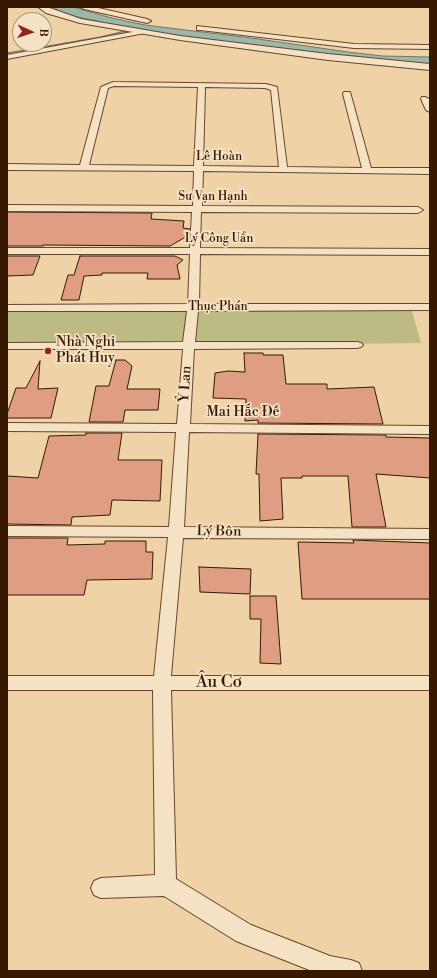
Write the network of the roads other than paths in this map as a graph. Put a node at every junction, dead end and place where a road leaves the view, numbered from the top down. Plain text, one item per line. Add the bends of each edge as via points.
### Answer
1 (42, 7) edge
2 (84, 7) edge
3 (157, 23) dead end
4 (194, 28) dead end
5 (124, 29) junction
6 (142, 32) junction
7 (66, 39) dead end
8 (430, 47) edge
9 (7, 57) edge
10 (430, 67) edge
11 (202, 85) junction
12 (347, 94) dead end
13 (425, 99) dead end
14 (430, 110) edge
15 (7, 167) edge
16 (84, 167) junction
17 (198, 169) junction
18 (283, 169) junction
19 (367, 170) junction
20 (430, 171) edge
21 (7, 208) edge
22 (198, 209) junction
23 (418, 210) dead end
24 (7, 251) edge
25 (196, 252) junction
26 (430, 252) edge
27 (430, 307) edge
28 (7, 308) edge
29 (193, 308) junction
30 (189, 344) junction
31 (357, 345) dead end
32 (7, 346) edge
33 (7, 427) edge
34 (183, 428) junction
35 (430, 430) edge
36 (7, 531) edge
37 (176, 531) junction
38 (430, 534) edge
39 (7, 683) edge
40 (162, 683) junction
41 (430, 683) edge
42 (166, 885) junction
43 (101, 888) dead end
44 (352, 971) edge

1 - 5 street via 80,21
2 - 3 street
4 - 8 street via 354,46
5 - 6 street
5 - 7 street
6 - 9 street
6 - 10 street via 298,54
11 - 16 street via 113,84 105,87
11 - 17 street, Ỷ Lan
11 - 18 street via 266,86 274,89
12 - 19 street
13 - 14 street
15 - 16 street, Lê Hoàn
16 - 17 street, Lê Hoàn
17 - 18 street, Lê Hoàn
17 - 22 street, Ỷ Lan
18 - 19 street, Lê Hoàn
19 - 20 street, Lê Hoàn
21 - 22 street, Sư Vạn Hạnh
22 - 23 street, Sư Vạn Hạnh
22 - 25 street, Ỷ Lan
24 - 25 street, Lý Công Uẩn
25 - 26 street, Lý Công Uẩn
25 - 29 street, Ỷ Lan
27 - 29 street, Thục Phán
28 - 29 street, Thục Phán
29 - 30 street, Ỷ Lan
30 - 31 street
30 - 32 street
30 - 34 street, Ỷ Lan
33 - 34 street, Mai Hắc Đế
34 - 35 street, Mai Hắc Đế
34 - 37 street, Ỷ Lan
36 - 37 street, Lý Bôn
37 - 38 street, Lý Bôn
37 - 40 street, Ỷ Lan
39 - 40 street, Âu Cơ
40 - 41 street, Âu Cơ
40 - 42 street, Ỷ Lan
42 - 43 street
42 - 44 street via 244,933 330,967

